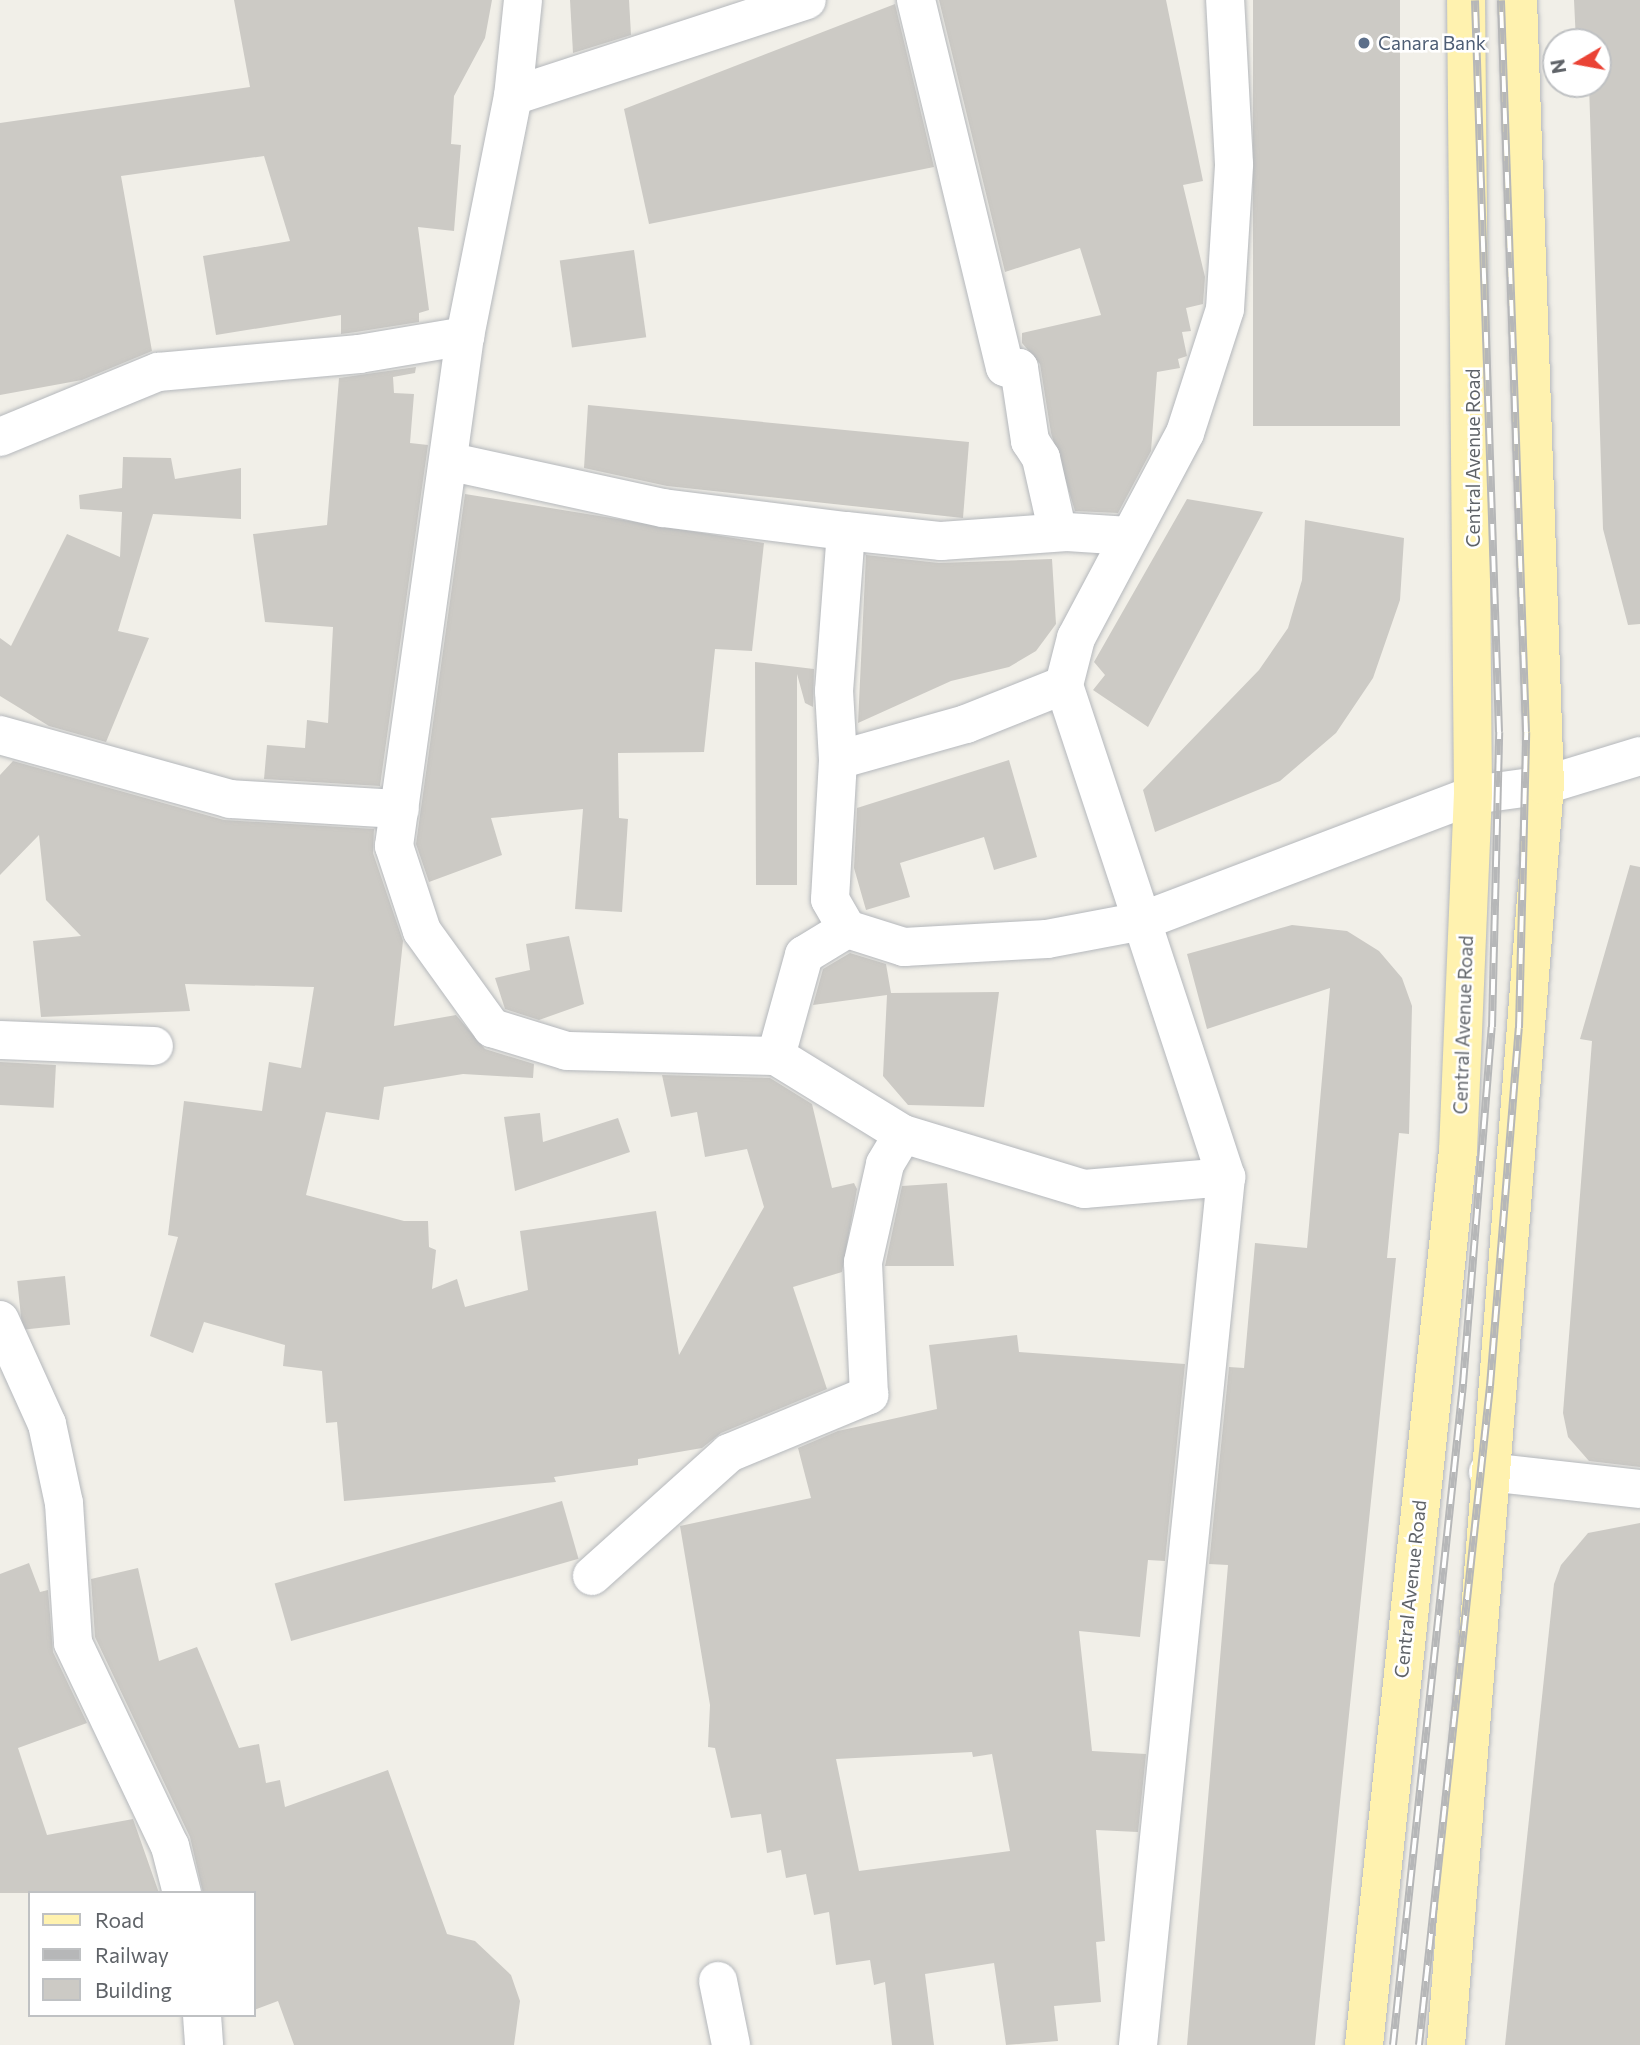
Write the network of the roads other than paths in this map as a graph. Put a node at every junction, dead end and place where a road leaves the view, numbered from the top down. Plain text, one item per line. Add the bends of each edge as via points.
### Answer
1 (523, 0) edge
2 (807, 0) edge
3 (916, 0) edge
4 (1226, 0) edge
5 (1466, 0) edge
6 (1518, 0) edge
7 (513, 96) junction
8 (465, 336) junction
9 (0, 437) edge
10 (452, 462) junction
11 (846, 531) junction
12 (1068, 532) junction
13 (1129, 536) junction
14 (1065, 685) junction
15 (0, 735) edge
16 (1640, 756) edge
17 (838, 760) junction
18 (1545, 785) junction
19 (1473, 795) junction
20 (400, 810) junction
21 (1142, 921) junction
22 (847, 929) junction
23 (0, 1040) edge
24 (154, 1046) dead end
25 (776, 1056) junction
26 (903, 1134) junction
27 (1226, 1177) junction
28 (0, 1320) edge
29 (1488, 1472) junction
30 (1640, 1489) edge
31 (592, 1576) dead end
32 (181, 1891) edge
33 (718, 1981) dead end
34 (202, 2017) edge
35 (204, 2045) edge
36 (731, 2045) edge
37 (1138, 2045) edge
38 (1364, 2045) edge
39 (1446, 2045) edge

1 - 7 street
2 - 7 street
3 - 12 street via 1005,367 1019,368 1030,441 1041,458 1057,529
4 - 13 street via 1234,164 1225,309 1185,433
5 - 19 main road, Central Avenue Road via 1474,378
6 - 18 main road
7 - 8 street
8 - 9 street via 359,354 158,372
8 - 10 street
10 - 11 street via 663,508
10 - 20 street
11 - 12 street via 941,541
11 - 17 street via 834,691
12 - 13 street
13 - 14 street via 1076,638
14 - 17 street via 966,724
14 - 21 street
15 - 20 street via 230,799
16 - 18 street
17 - 22 street via 830,899
18 - 19 street
18 - 29 main road
19 - 21 street
19 - 38 main road, Central Avenue Road via 1458,1151
20 - 25 street via 394,846 422,931 492,1028 567,1051
21 - 22 street via 1047,939 904,947
21 - 27 street
22 - 25 street via 804,955
23 - 24 street
25 - 26 street
26 - 27 street via 1084,1189
26 - 31 street via 885,1164 863,1262 869,1395 729,1453
27 - 37 street
28 - 32 street via 47,1424 64,1503 73,1643 170,1846
29 - 30 street
29 - 39 main road
33 - 36 street
34 - 35 street

